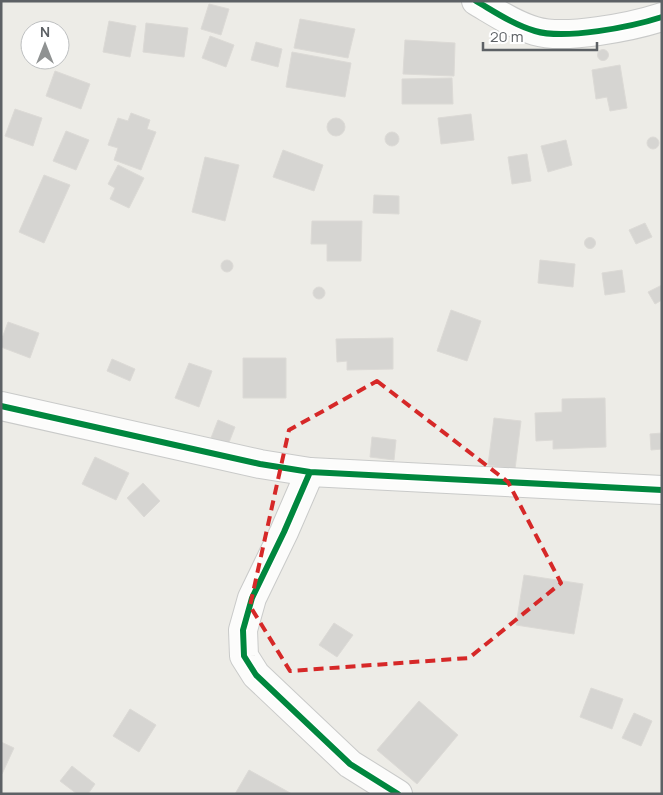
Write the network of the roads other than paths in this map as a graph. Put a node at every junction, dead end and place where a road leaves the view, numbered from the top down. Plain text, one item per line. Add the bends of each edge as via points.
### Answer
1 (476, 1) edge
2 (662, 18) edge
3 (1, 406) edge
4 (310, 472) junction
5 (662, 490) edge
6 (398, 794) edge

1 - 2 street via 536,32 568,35
3 - 4 street via 260,464
4 - 5 street
4 - 6 street via 252,598 243,630 244,656 256,676 350,764

